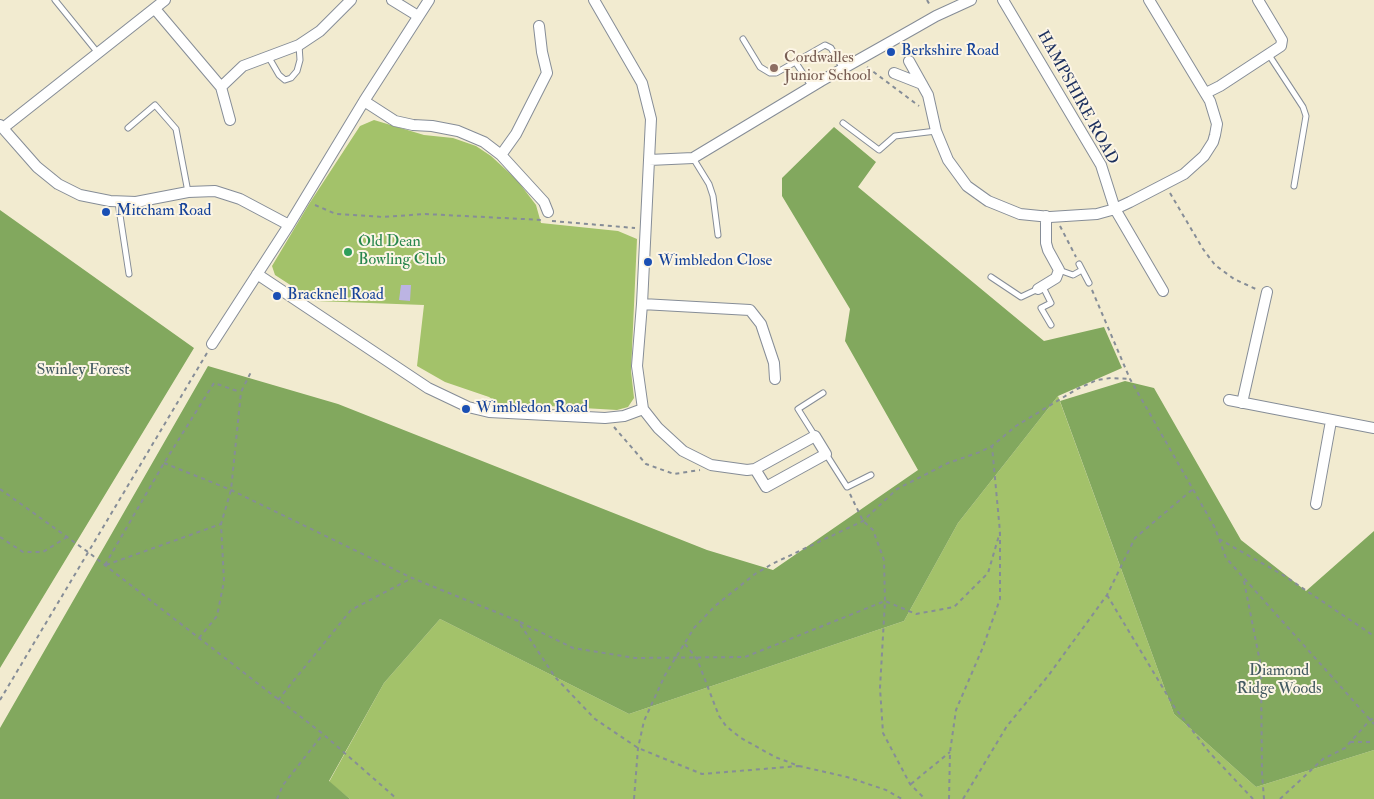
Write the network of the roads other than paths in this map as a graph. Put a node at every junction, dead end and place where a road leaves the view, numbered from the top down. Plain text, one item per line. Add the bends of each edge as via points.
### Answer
1 (55, 0) edge
2 (165, 0) edge
3 (351, 0) edge
4 (392, 0) edge
5 (429, 0) edge
6 (594, 0) edge
7 (971, 0) edge
8 (1004, 0) edge
9 (1149, 0) edge
10 (1258, 0) edge
11 (155, 9) junction
12 (418, 16) junction
13 (539, 26) dead end
14 (743, 39) dead end
15 (299, 45) junction
16 (98, 53) junction
17 (1269, 55) junction
18 (268, 56) junction
19 (909, 61) dead end
20 (796, 63) junction
21 (843, 70) junction
22 (894, 73) dead end
23 (922, 84) junction
24 (221, 86) junction
25 (812, 87) junction
26 (1206, 93) junction
27 (364, 101) junction
28 (230, 120) dead end
29 (843, 122) dead end
30 (1, 126) edge
31 (128, 128) dead end
32 (936, 131) junction
33 (501, 155) junction
34 (693, 158) junction
35 (649, 160) junction
36 (1294, 186) dead end
37 (188, 192) junction
38 (118, 202) junction
39 (1115, 209) junction
40 (545, 216) road end
41 (1046, 216) junction
42 (289, 225) junction
43 (718, 235) dead end
44 (1059, 270) junction
45 (130, 274) dead end
46 (257, 274) junction
47 (991, 277) dead end
48 (1089, 283) road end
49 (1040, 288) junction
50 (1162, 291) dead end
51 (1266, 292) road end
52 (642, 304) junction
53 (1051, 325) dead end
54 (212, 344) dead end
55 (775, 379) dead end
56 (823, 393) dead end
57 (1229, 400) dead end
58 (1242, 403) junction
59 (643, 409) junction
60 (1332, 421) junction
61 (1374, 428) edge
62 (815, 436) junction
63 (826, 454) junction
64 (755, 469) junction
65 (871, 475) dead end
66 (1316, 504) dead end

1 - 16 lane
2 - 11 street
3 - 15 street via 320,31
4 - 12 street
5 - 12 street
6 - 35 street via 642,83 651,120
7 - 21 street via 936,16
8 - 39 street, HAMPSHIRE ROAD via 1101,165
9 - 26 street
10 - 17 street via 1282,40 1281,46
11 - 16 street
11 - 24 street
12 - 27 street
13 - 33 street via 547,73 516,134
14 - 20 lane via 764,70 776,73
15 - 18 street
15 - 18 lane via 300,60 291,78 285,80 279,75
16 - 30 street
17 - 26 street
17 - 36 lane via 1306,116
18 - 24 street via 243,66
19 - 23 street
20 - 21 lane via 828,46
20 - 25 lane
21 - 25 street
22 - 23 street
23 - 32 street via 928,95
24 - 28 street
25 - 34 street
26 - 39 street via 1217,124 1213,142 1204,156 1184,174
27 - 33 street via 395,121 458,131 484,142
27 - 42 street
29 - 32 lane via 879,150 895,136
30 - 38 street via 37,167 58,184 80,195
31 - 37 lane via 155,106 176,129
32 - 41 street via 948,160 967,186 988,201 1012,211
33 - 40 street via 544,202
34 - 35 street
34 - 43 lane via 713,196
35 - 52 street
37 - 38 street via 136,202
37 - 42 street via 215,191 240,199
38 - 45 lane
39 - 41 street via 1097,214
39 - 50 street, HAMPSHIRE ROAD
41 - 44 street via 1046,243
42 - 46 street
44 - 48 lane via 1073,275 1080,267
44 - 49 street via 1056,278
46 - 54 street
46 - 59 street via 428,388 468,407 489,412 605,418
47 - 49 lane via 1021,297
49 - 53 lane via 1051,303 1041,308
51 - 58 street
52 - 55 street via 750,310 761,324 774,363
52 - 59 street via 637,366
56 - 62 lane via 798,409
57 - 58 street
58 - 60 street
59 - 64 street via 682,452 711,465
60 - 61 street
60 - 66 street
62 - 63 street
62 - 64 street
63 - 64 street via 766,487
63 - 65 lane via 847,487

